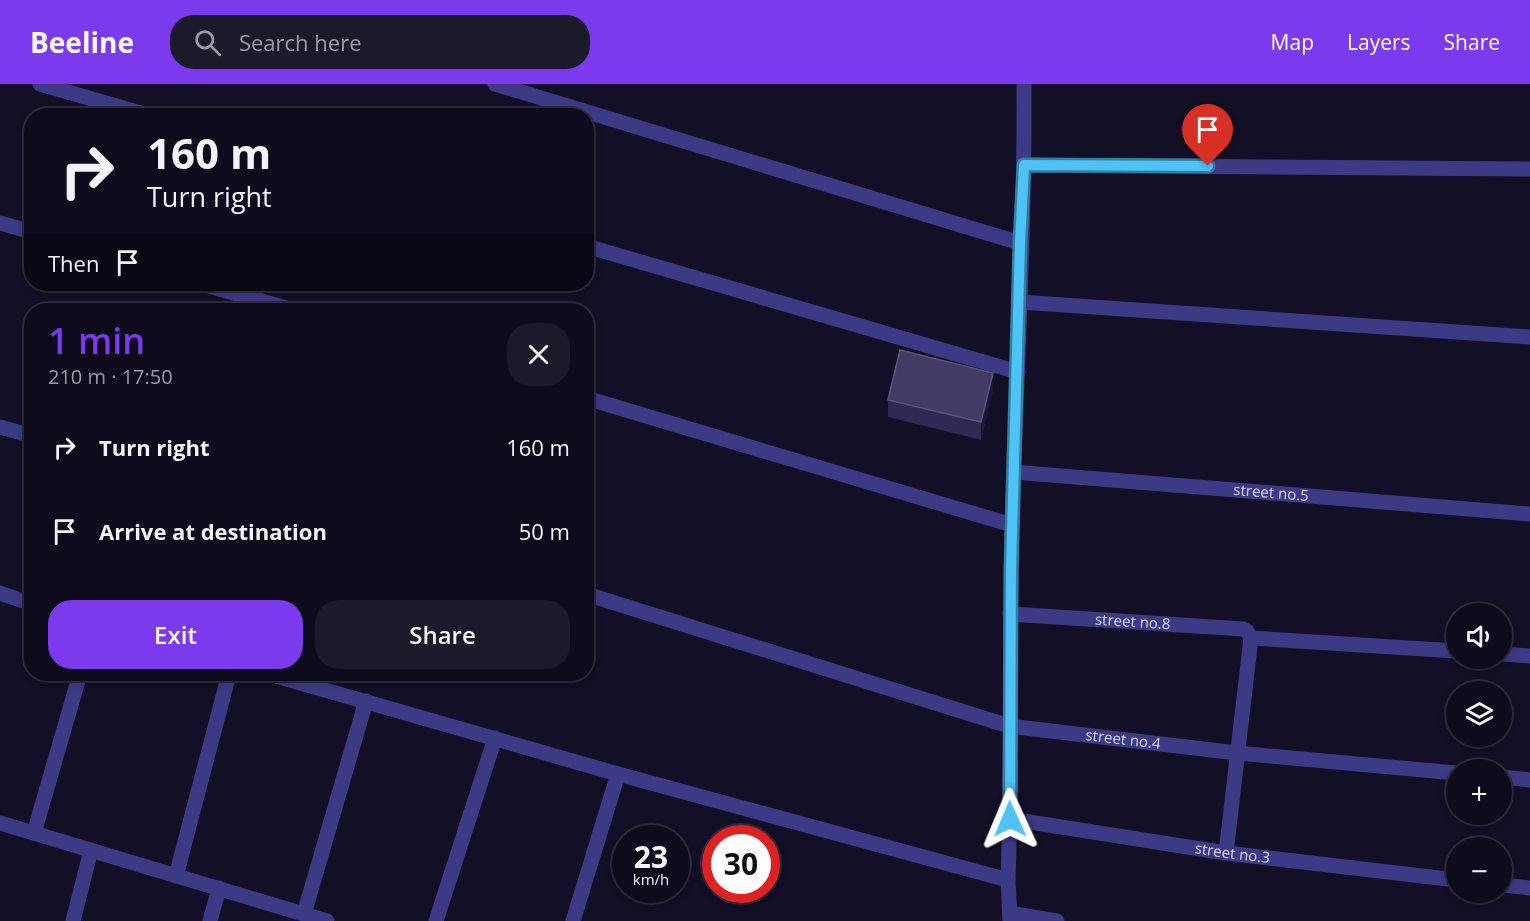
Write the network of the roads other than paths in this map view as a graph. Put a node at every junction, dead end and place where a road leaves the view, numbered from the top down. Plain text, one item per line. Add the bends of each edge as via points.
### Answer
1 (40, 84) edge
2 (495, 84) edge
3 (1024, 84) edge
4 (123, 108) edge
5 (574, 108) edge
6 (594, 114) edge
7 (1024, 165) junction
8 (1530, 170) edge
9 (0, 223) edge
10 (24, 230) edge
11 (1020, 243) junction
12 (594, 248) edge
13 (226, 291) edge
14 (1020, 302) junction
15 (268, 303) edge
16 (1530, 337) edge
17 (1018, 372) junction
18 (594, 400) edge
19 (0, 427) edge
20 (24, 434) edge
21 (1014, 472) junction
22 (1530, 514) edge
23 (1012, 525) junction
24 (0, 593) edge
25 (594, 596) edge
26 (24, 601) edge
27 (1010, 614) junction
28 (1251, 638) junction
29 (1446, 650) edge
30 (1512, 655) edge
31 (1530, 656) edge
32 (78, 681) edge
33 (227, 681) edge
34 (294, 681) edge
35 (366, 701) junction
36 (1009, 726) junction
37 (495, 738) junction
38 (1237, 753) junction
39 (1446, 772) edge
40 (618, 774) junction
41 (1512, 778) edge
42 (1530, 780) edge
43 (1010, 819) junction
44 (0, 823) edge
45 (34, 833) junction
46 (91, 850) junction
47 (1226, 853) junction
48 (176, 876) junction
49 (1446, 879) edge
50 (1008, 880) junction
51 (1512, 886) edge
52 (219, 888) junction
53 (1530, 888) edge
54 (304, 914) junction
55 (1010, 917) edge
56 (73, 921) edge
57 (210, 921) edge
58 (327, 921) edge
59 (436, 921) edge
60 (573, 921) edge
61 (1057, 921) edge

1 - 4 street
2 - 5 street
3 - 7 street
6 - 11 street
7 - 8 street
7 - 11 street
9 - 10 street
11 - 14 street
12 - 17 street
13 - 15 street
14 - 16 street
14 - 17 street
17 - 21 street
18 - 23 street
19 - 20 street
21 - 22 street, street no.5
21 - 23 street
23 - 27 street
24 - 26 street
25 - 36 street, street no.4
27 - 28 street, street no.8 via 1243,629
27 - 36 street
28 - 29 street, street no.8
28 - 38 street
30 - 31 street
32 - 45 street
33 - 48 street
34 - 35 street
35 - 37 street
35 - 54 street
36 - 38 street, street no.4
36 - 43 street
37 - 40 street
37 - 59 street
38 - 39 street, street no.4
38 - 47 street
40 - 50 street
40 - 60 street
41 - 42 street
43 - 47 street, street no.3
43 - 50 street
44 - 45 street
45 - 46 street
46 - 48 street
46 - 56 street
47 - 49 street, street no.3
48 - 52 street
50 - 55 street
51 - 53 street
52 - 54 street
52 - 57 street
54 - 58 street
55 - 61 street

